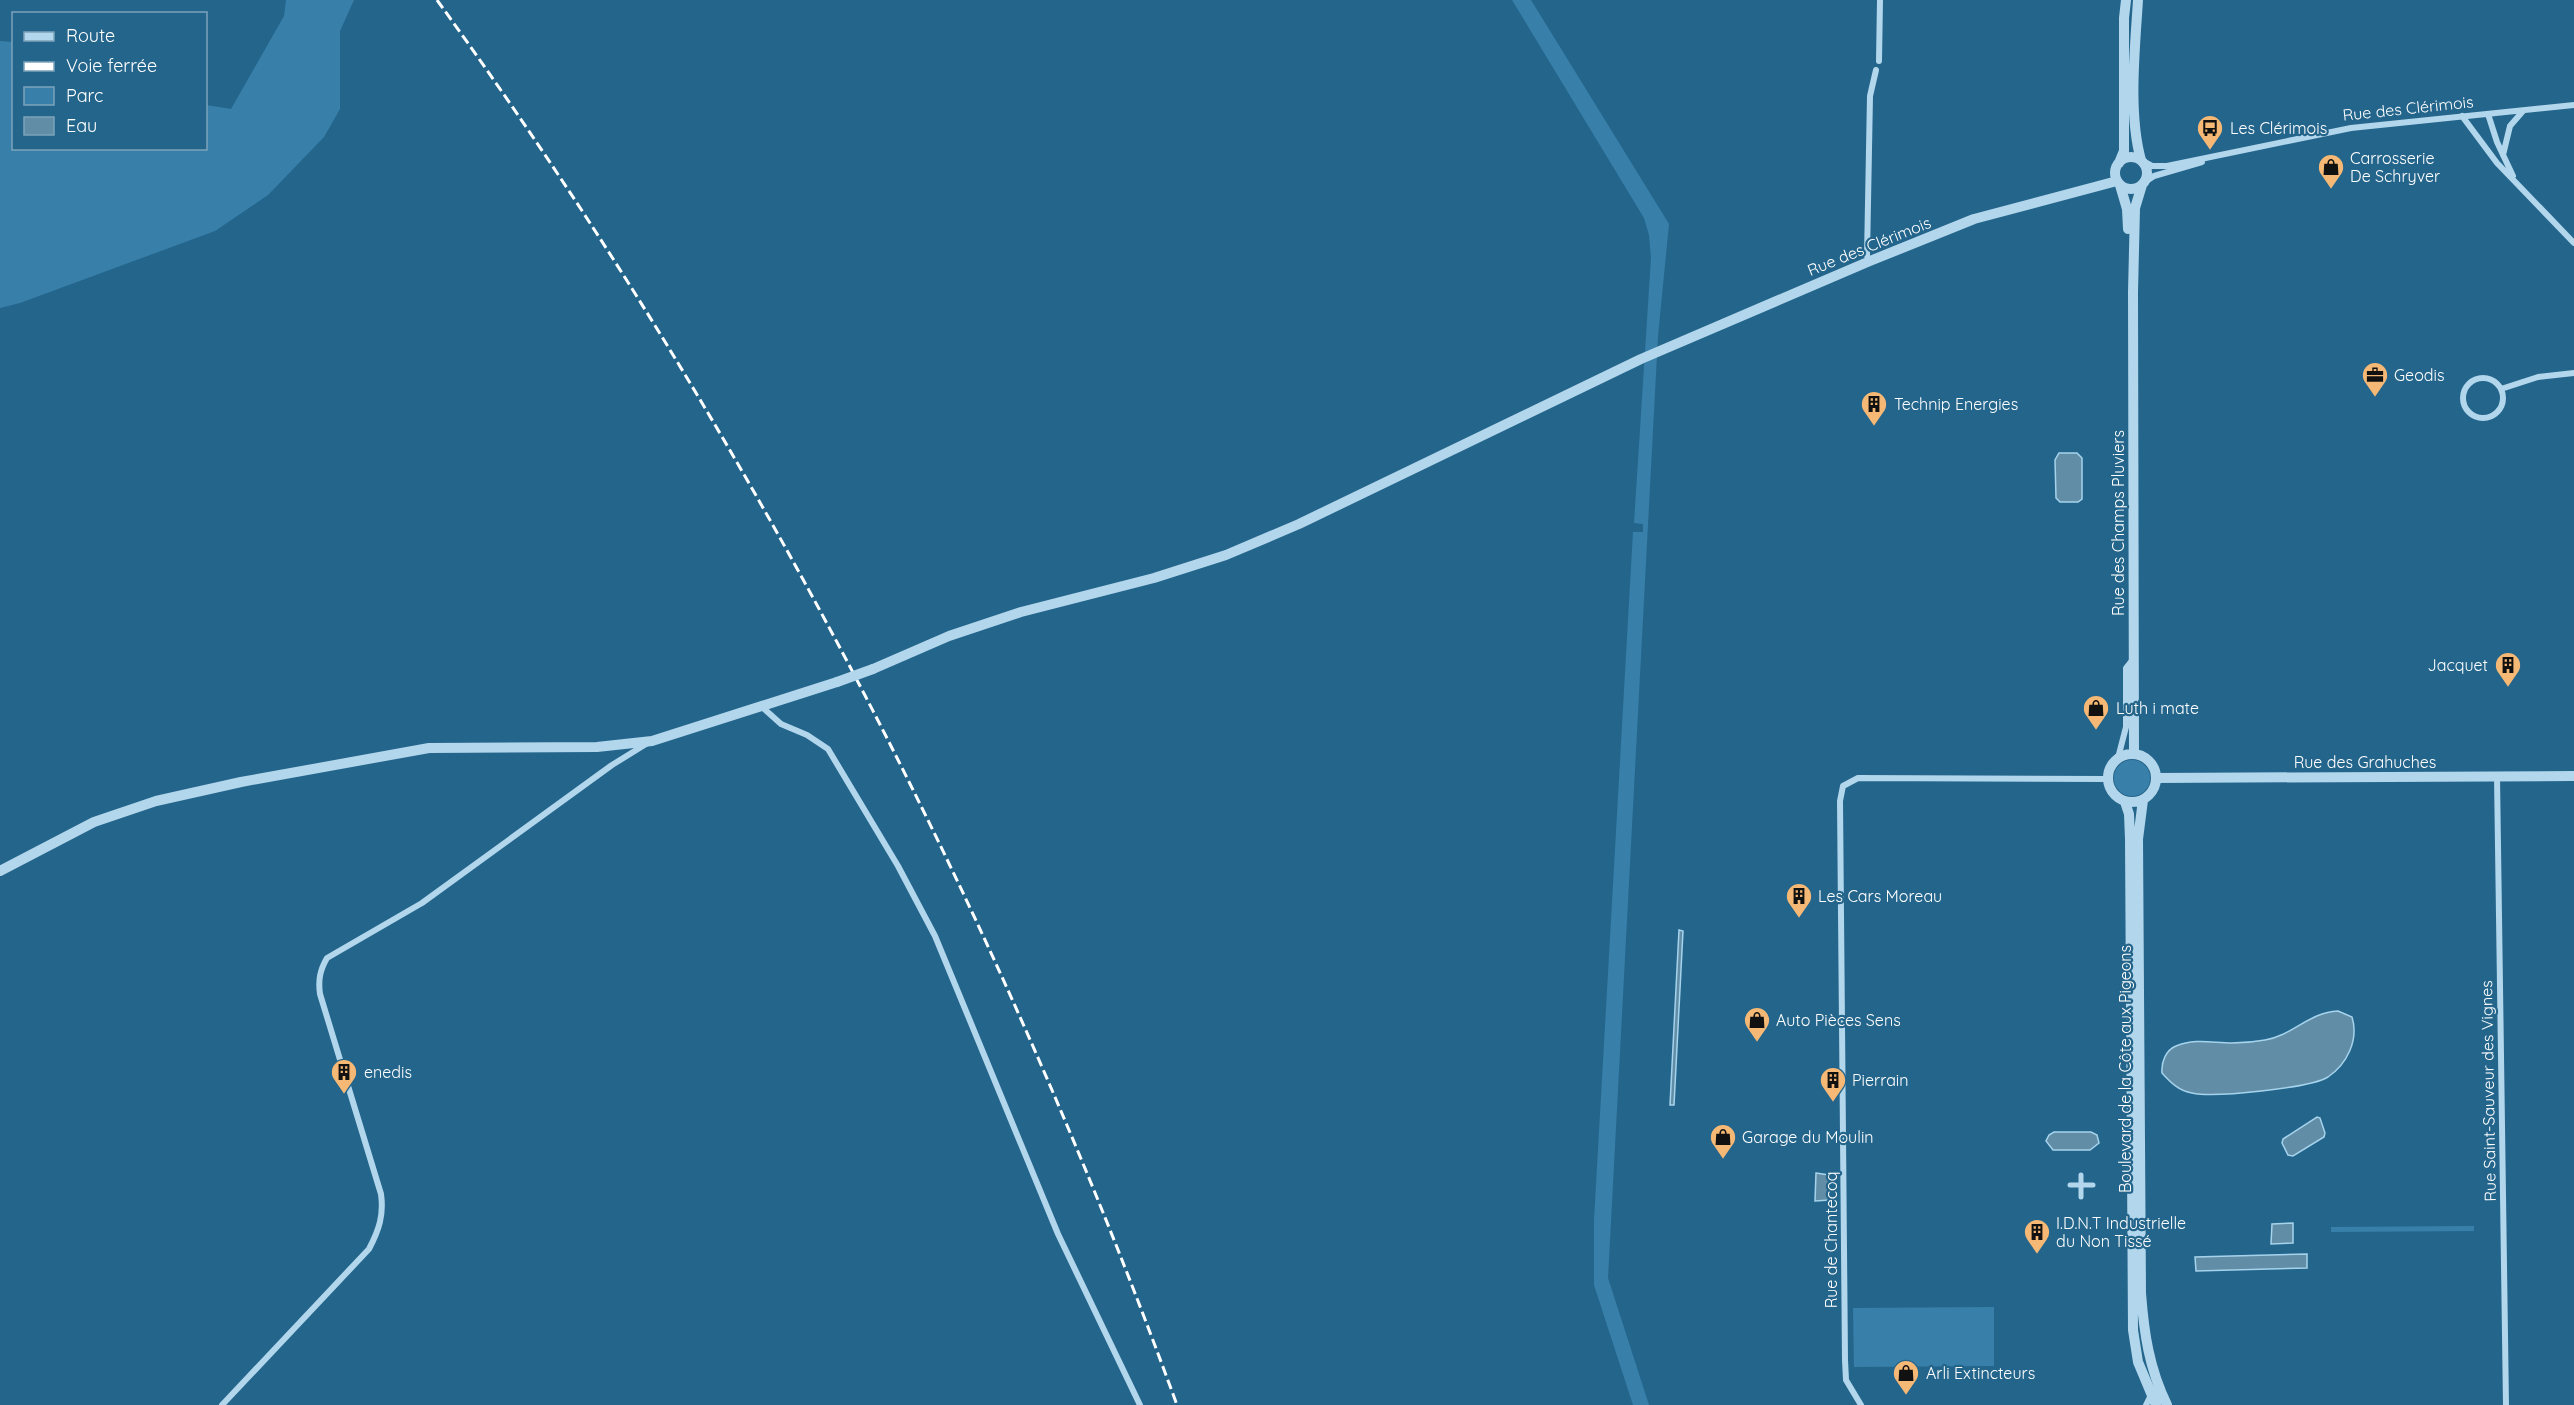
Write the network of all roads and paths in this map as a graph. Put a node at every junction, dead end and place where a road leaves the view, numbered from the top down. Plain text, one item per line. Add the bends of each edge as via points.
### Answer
1 (1880, 0) edge
2 (2126, 0) edge
3 (2138, 0) edge
4 (1879, 61) dead end
5 (1876, 70) dead end
6 (2574, 105) edge
7 (2523, 110) junction
8 (2488, 114) junction
9 (2462, 116) junction
10 (2260, 145) junction
11 (2503, 155) junction
12 (2141, 160) junction
13 (2119, 163) junction
14 (2514, 179) junction
15 (2118, 183) junction
16 (2143, 183) junction
17 (2574, 243) edge
18 (1870, 261) junction
19 (2133, 292) junction
20 (2574, 374) edge
21 (2501, 389) junction
22 (2134, 657) junction
23 (762, 707) junction
24 (652, 741) junction
25 (2134, 754) junction
26 (2118, 758) junction
27 (2497, 776) junction
28 (2574, 776) edge
29 (2156, 778) junction
30 (2107, 779) junction
31 (2143, 800) junction
32 (2125, 802) junction
33 (0, 871) edge
34 (2081, 1175) dead end
35 (2070, 1185) dead end
36 (2081, 1185) junction
37 (2093, 1185) dead end
38 (2081, 1197) dead end
39 (2151, 1394) junction
40 (222, 1405) edge
41 (1140, 1405) edge
42 (1861, 1405) edge
43 (2146, 1405) edge
44 (2156, 1405) edge
45 (2167, 1405) edge
46 (2506, 1405) edge

1 - 4 street
2 - 13 street via 2124,152
3 - 12 street via 2134,74 2136,138
5 - 18 street via 1870,96
6 - 7 street, Rue des Clérimois
7 - 8 street, Rue des Clérimois
7 - 11 street via 2510,126
8 - 9 street, Rue des Clérimois
8 - 11 street
9 - 10 street, Rue des Clérimois via 2351,128
9 - 14 street via 2482,146
10 - 12 street, Rue des Clérimois via 2167,166 2152,166
10 - 16 street, Rue des Clérimois via 2154,176
11 - 14 street
12 - 13 street via 2131,157
12 - 16 street via 2146,169
13 - 15 street via 2115,171
14 - 17 street
15 - 16 street via 2134,189
15 - 18 street, Rue des Clérimois via 1974,219
15 - 19 street, Rue des Champs Pluviers via 2127,208
16 - 19 street, Rue des Champs Pluviers via 2135,208
18 - 23 street, Rue des Clérimois, bridge via 1641,359 1310,519 1226,555 1021,612
19 - 22 street, Rue des Champs Pluviers
20 - 21 street via 2538,377
21 - 21 street via 2486,378 2473,380 2463,396 2466,408 2477,417 2490,416 2500,408
22 - 25 street, Rue des Champs Pluviers
22 - 26 street via 2126,668 2126,727
23 - 24 street, Rue des Clérimois
23 - 41 street via 781,724 828,749 898,866 935,936 1058,1234
24 - 33 street, Rue des Clérimois via 597,747 429,748 241,782 156,801 94,822
24 - 40 street via 612,765 422,903 327,958 320,971 321,994 381,1194 381,1225 369,1249
25 - 26 street
25 - 29 street via 2152,765
26 - 30 street
27 - 28 street, Rue des Grahuches
27 - 29 street, Rue des Grahuches
27 - 46 street, Rue Saint-Sauveur des Vignes
29 - 31 street via 2153,791
30 - 32 street via 2112,794
30 - 42 street, Rue de Chantecoq via 1858,778 1845,783 1840,801 1845,1360 1846,1380
31 - 32 street
31 - 45 street, Boulevard de la Côte aux Pigeons via 2138,839 2143,1330 2156,1384
32 - 39 street, Boulevard de la Côte aux Pigeons via 2130,839 2133,1330 2138,1362
34 - 36 street
35 - 36 street
36 - 37 street
36 - 38 street
39 - 43 street
39 - 44 street, Boulevard de la Côte aux Pigeons

